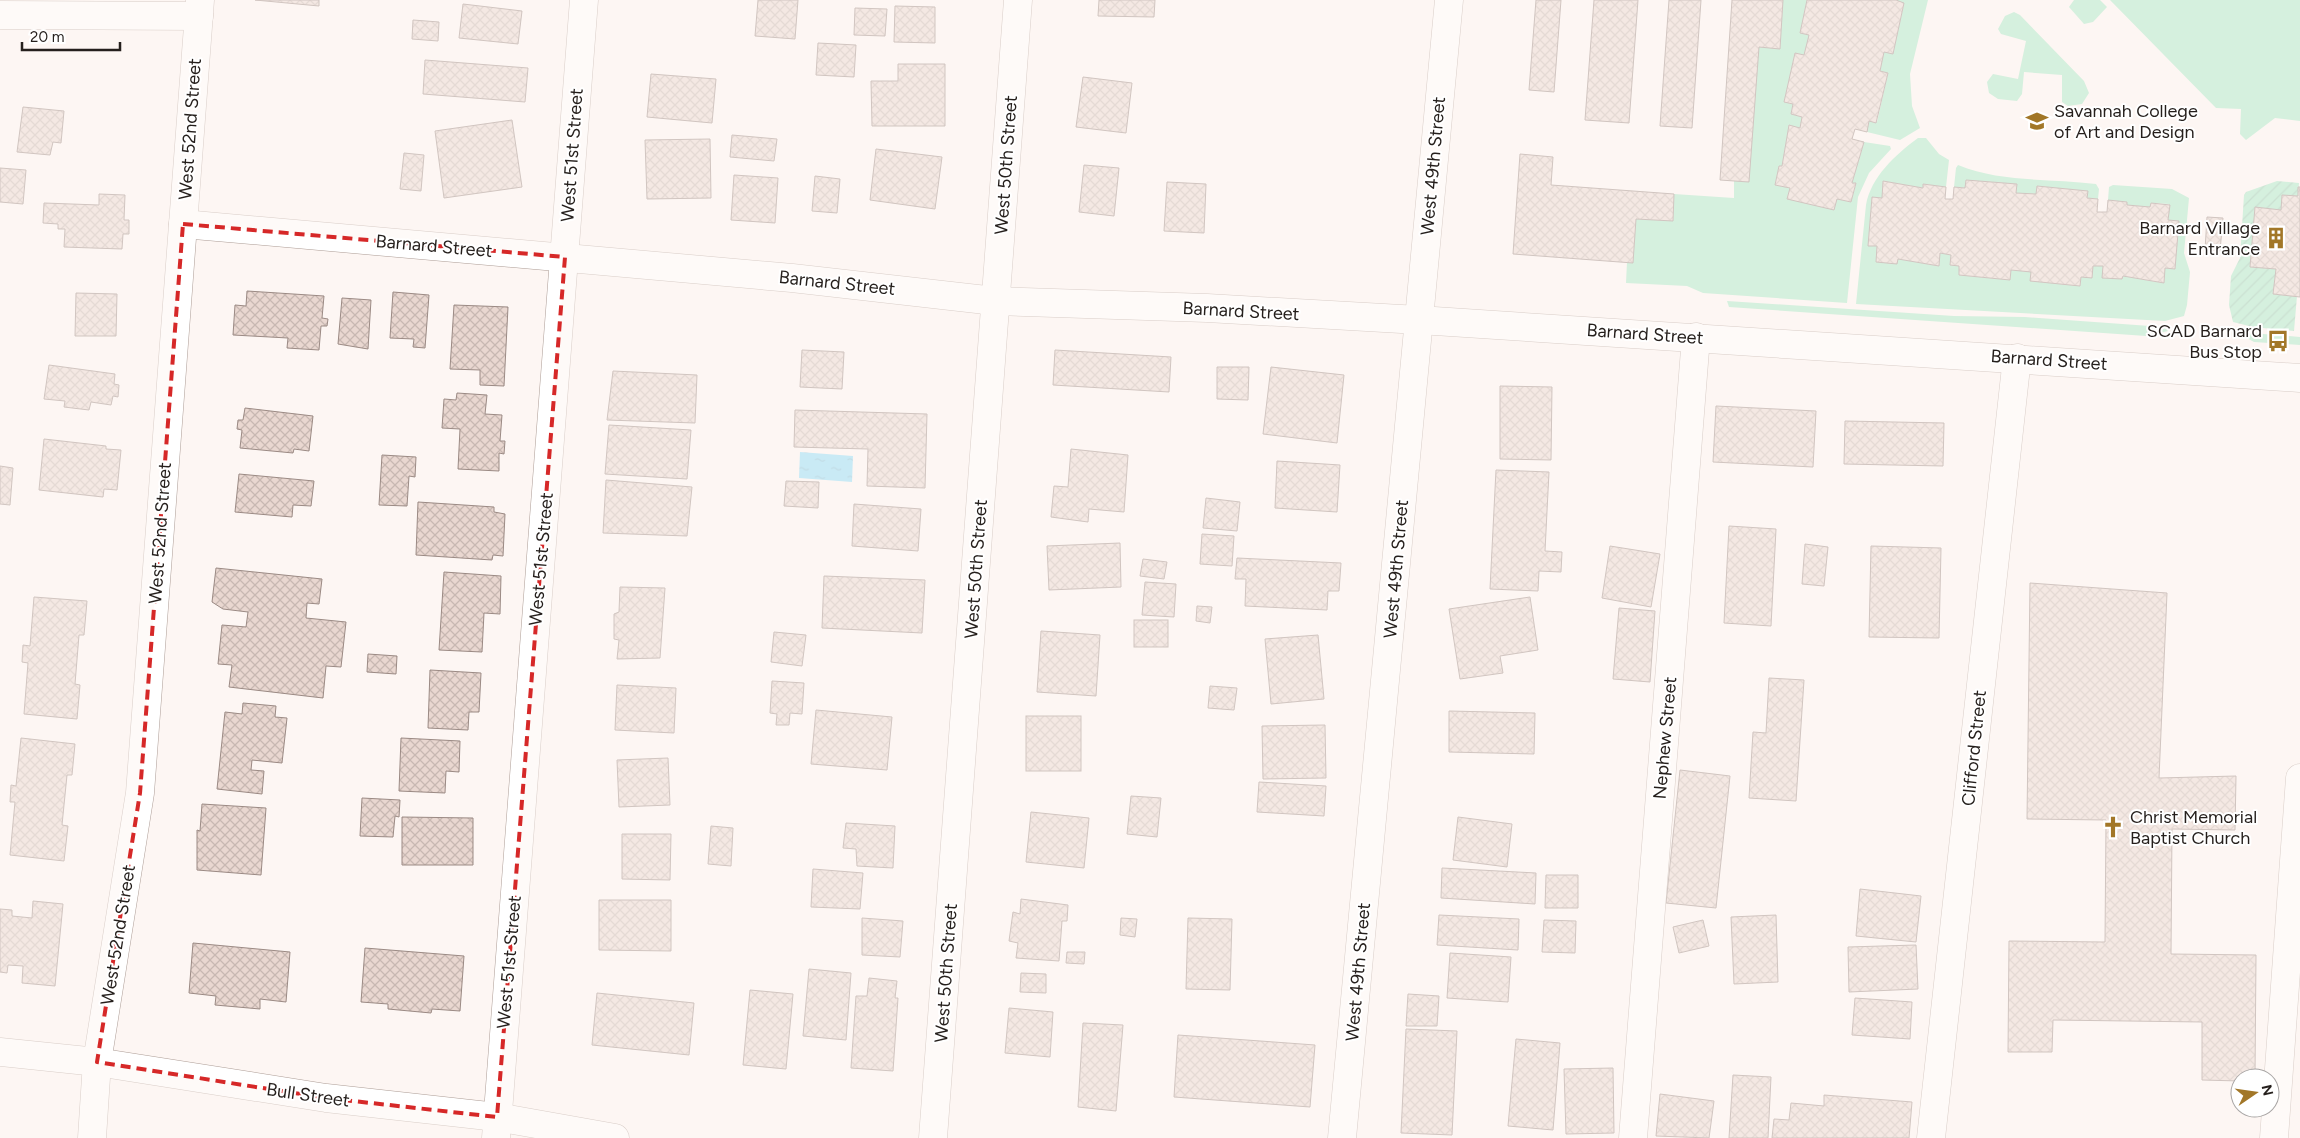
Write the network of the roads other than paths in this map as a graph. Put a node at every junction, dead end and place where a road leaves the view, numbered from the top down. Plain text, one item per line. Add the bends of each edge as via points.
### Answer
1 (584, 0) edge
2 (1018, 0) edge
3 (1449, 0) edge
4 (200, 8) edge
5 (0, 15) edge
6 (183, 224) junction
7 (565, 257) junction
8 (995, 301) junction
9 (1419, 320) junction
10 (1696, 337) junction
11 (2017, 358) junction
12 (2300, 378) edge
13 (2300, 778) edge
14 (0, 1052) edge
15 (97, 1062) junction
16 (497, 1128) edge
17 (92, 1138) edge
18 (615, 1138) edge
19 (933, 1138) edge
20 (1342, 1138) edge
21 (1633, 1138) edge
22 (1931, 1138) edge
23 (2274, 1138) edge

1 - 7 street, West 51st Street
2 - 8 street, West 50th Street
3 - 9 street, West 49th Street
4 - 5 street
4 - 6 street, West 52nd Street
6 - 7 street, Barnard Street
6 - 15 street, West 52nd Street via 140,793
7 - 8 street, Barnard Street
7 - 16 street, West 51st Street
8 - 9 street, Barnard Street
8 - 19 street, West 50th Street
9 - 10 street, Barnard Street
9 - 20 street, West 49th Street
10 - 11 street, Barnard Street
10 - 21 street, Nephew Street
11 - 12 street, Barnard Street
11 - 22 street, Clifford Street
13 - 23 street
14 - 15 street, Bull Street
15 - 16 street, Bull Street
15 - 17 street, West 52nd Street
16 - 18 street, Bull Street

